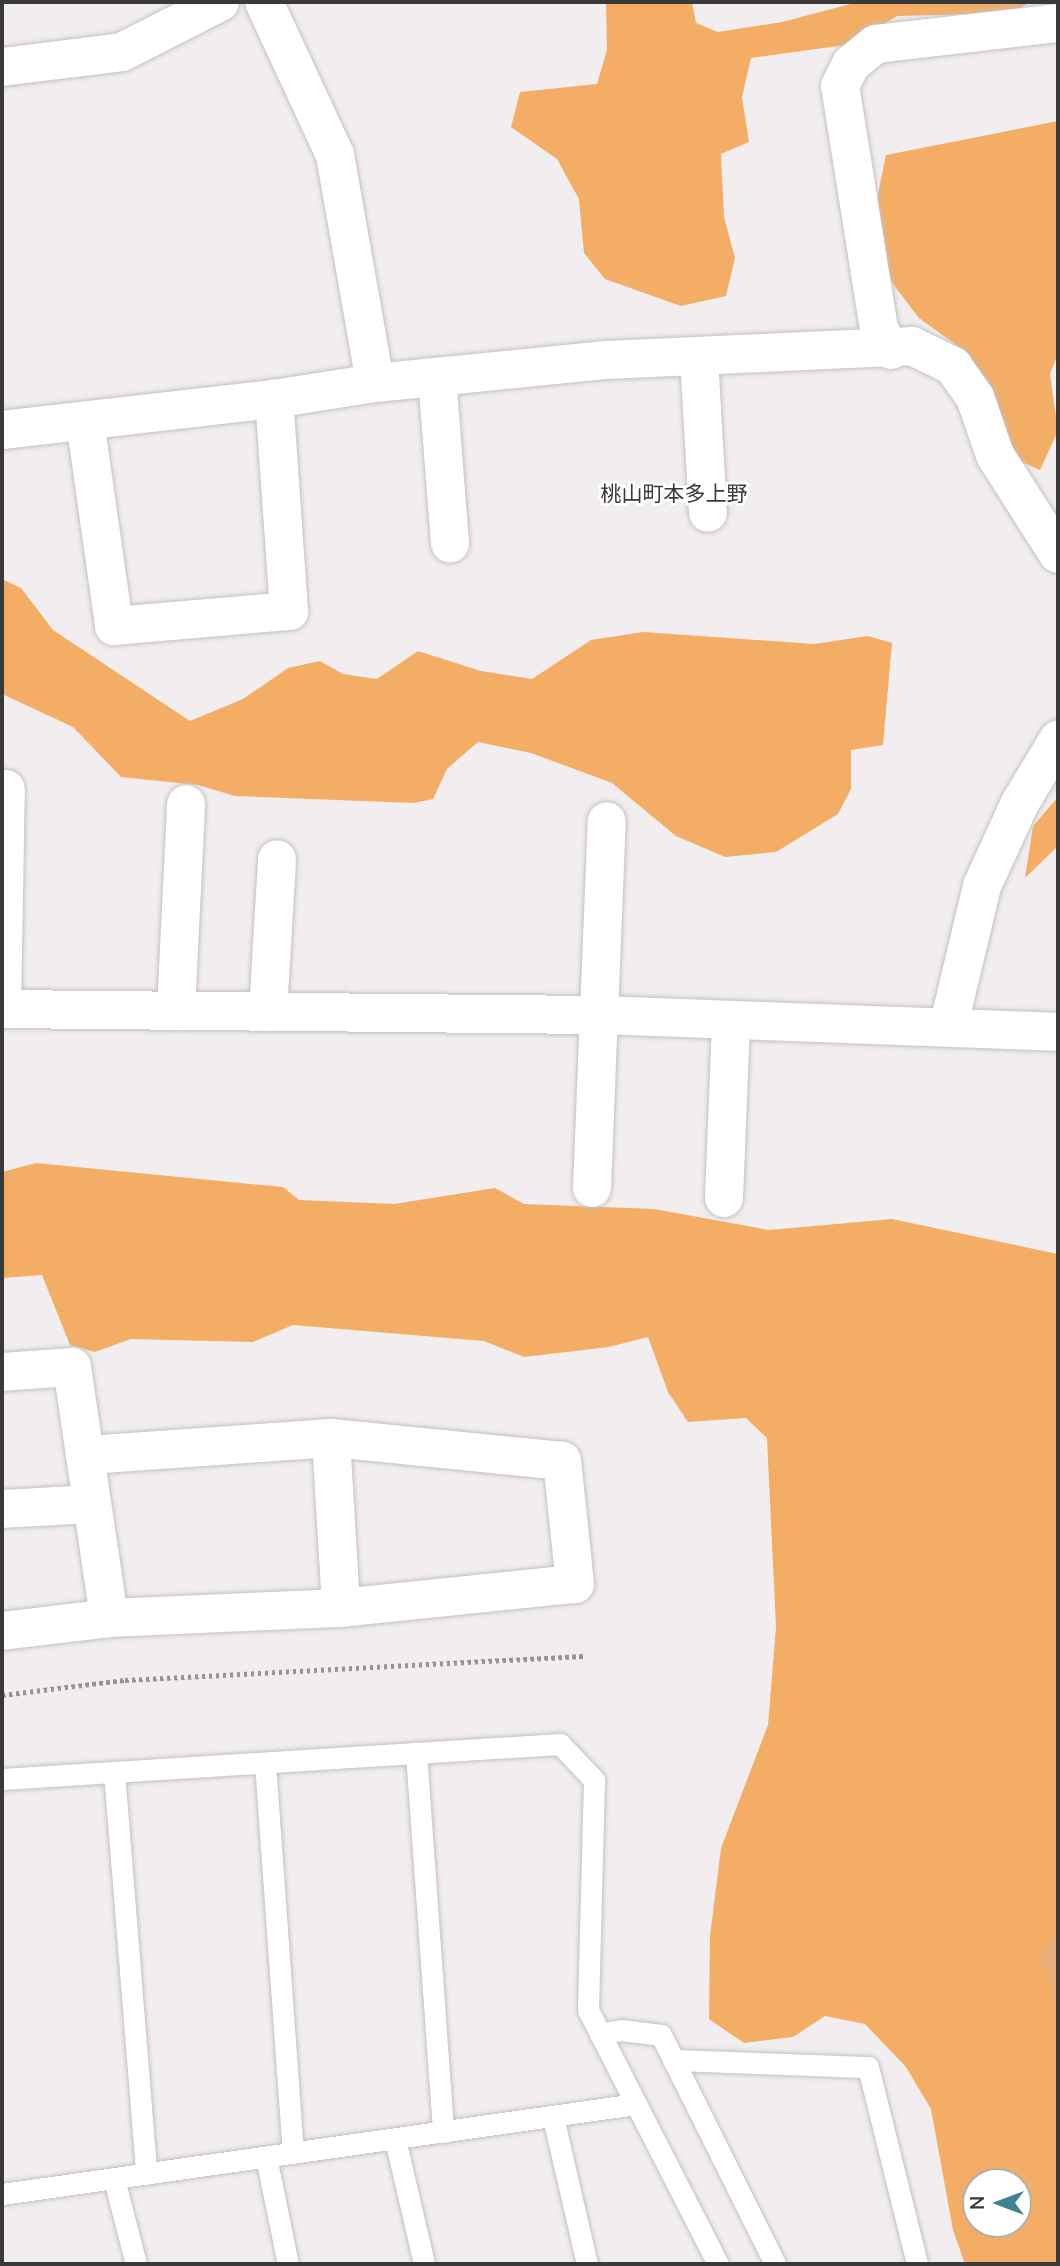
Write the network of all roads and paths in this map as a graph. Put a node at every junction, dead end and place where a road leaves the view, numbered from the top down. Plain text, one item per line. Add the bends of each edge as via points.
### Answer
1 (220, 2) edge
2 (264, 2) edge
3 (1058, 23) edge
4 (2, 66) edge
5 (891, 350) junction
6 (699, 357) junction
7 (437, 377) junction
8 (375, 383) junction
9 (274, 399) junction
10 (85, 421) junction
11 (2, 430) edge
12 (708, 513) dead end
13 (450, 543) dead end
14 (1058, 554) edge
15 (1058, 740) edge
16 (6, 789) dead end
17 (186, 804) dead end
18 (607, 821) dead end
19 (277, 859) dead end
20 (2, 1009) edge
21 (176, 1011) junction
22 (268, 1012) junction
23 (599, 1015) junction
24 (731, 1020) junction
25 (948, 1028) junction
26 (1058, 1032) edge
27 (592, 1188) dead end
28 (724, 1198) dead end
29 (2, 1372) edge
30 (331, 1438) junction
31 (85, 1455) junction
32 (92, 1504) junction
33 (2, 1509) edge
34 (341, 1608) junction
35 (109, 1618) junction
36 (2, 1631) edge
37 (584, 1656) dead end
38 (2, 1695) edge
39 (416, 1753) junction
40 (265, 1763) junction
41 (114, 1772) junction
42 (2, 1779) edge
43 (600, 2034) junction
44 (673, 2060) junction
45 (636, 2104) junction
46 (553, 2117) junction
47 (443, 2132) junction
48 (395, 2139) junction
49 (293, 2153) junction
50 (266, 2157) junction
51 (146, 2174) junction
52 (114, 2179) junction
53 (2, 2194) edge
54 (136, 2264) edge
55 (288, 2264) edge
56 (424, 2264) edge
57 (587, 2264) edge
58 (718, 2264) edge
59 (775, 2264) edge
60 (917, 2264) edge

1 - 4 street via 122,52
2 - 8 street via 335,155
3 - 5 street via 876,44 851,64 840,86 879,328
5 - 6 street
5 - 14 street via 912,346 953,366 975,397 995,455
6 - 7 street via 607,360
6 - 12 street
7 - 8 street
7 - 13 street
8 - 9 street
9 - 10 street
9 - 10 street via 289,611 114,626
10 - 11 street
15 - 25 street via 1020,803 982,886
16 - 20 street
17 - 21 street
18 - 23 street
19 - 22 street
20 - 21 street
21 - 22 street
22 - 23 street
23 - 24 street
23 - 27 street
24 - 25 street
24 - 28 street
25 - 26 street
29 - 31 street via 72,1367
30 - 31 street
30 - 34 street
30 - 34 street via 562,1461 575,1584
31 - 32 street
32 - 33 street
32 - 35 street
34 - 35 street
35 - 36 street
37 - 38 path via 125,1680
39 - 40 lane
39 - 43 lane via 560,1744 594,1780 588,2010
39 - 47 lane
40 - 41 lane
40 - 49 lane
41 - 42 lane
41 - 51 lane
43 - 44 lane via 621,2030 661,2035
43 - 45 lane
44 - 59 lane
44 - 60 lane via 868,2067
45 - 46 lane
45 - 58 lane
46 - 47 lane
46 - 57 lane
47 - 48 lane
48 - 49 lane
48 - 56 lane
49 - 50 lane
50 - 51 lane
50 - 55 lane
51 - 52 lane
52 - 53 lane
52 - 54 lane

